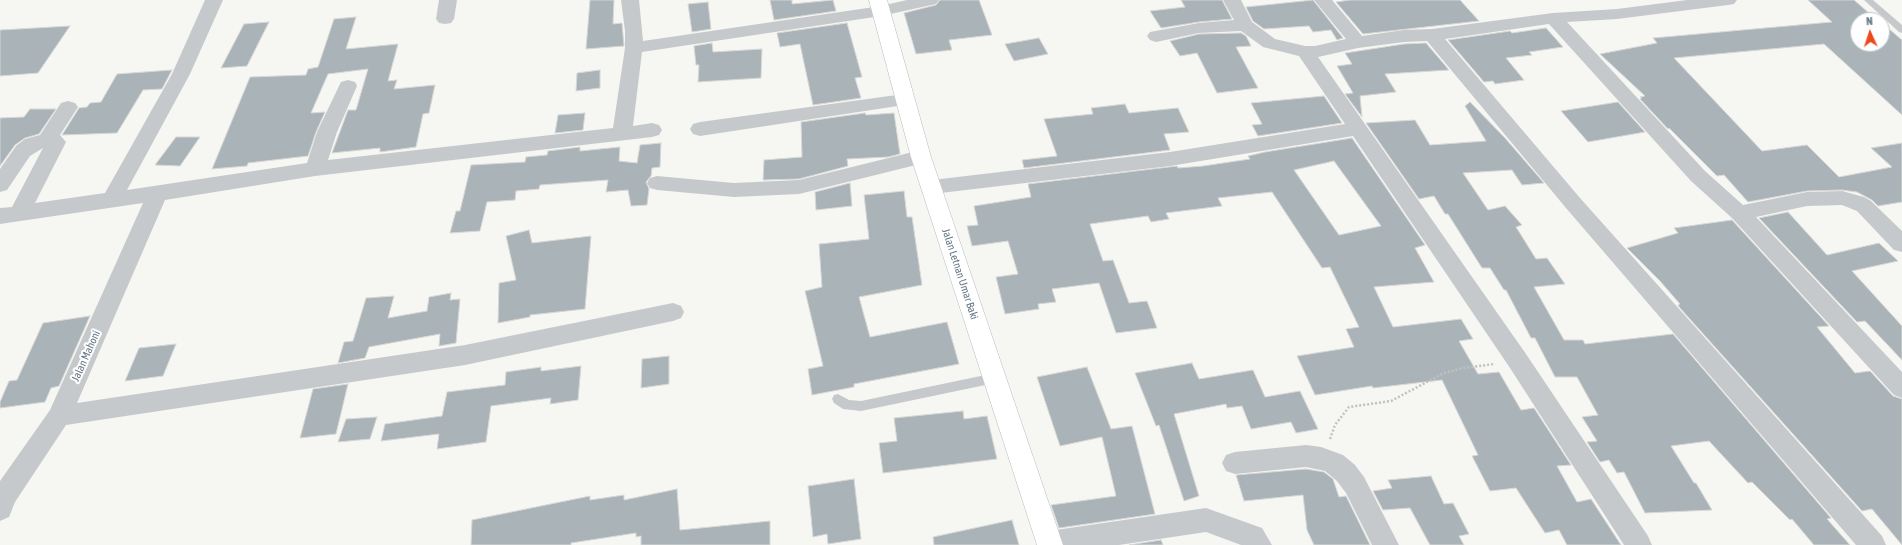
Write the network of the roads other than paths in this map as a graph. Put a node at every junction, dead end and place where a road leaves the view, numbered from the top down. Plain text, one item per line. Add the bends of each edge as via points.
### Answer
1 (214, 0) edge
2 (448, 0) edge
3 (630, 0) edge
4 (930, 0) edge
5 (1232, 0) edge
6 (1323, 0) edge
7 (1602, 0) edge
8 (1728, 0) edge
9 (1868, 0) edge
10 (879, 5) edge
11 (1616, 14) junction
12 (1553, 18) junction
13 (445, 19) dead end
14 (1245, 25) junction
15 (1902, 30) edge
16 (1432, 35) junction
17 (1156, 36) dead end
18 (1358, 42) junction
19 (634, 48) junction
20 (1305, 52) junction
21 (348, 86) dead end
22 (904, 100) junction
23 (68, 107) dead end
24 (700, 129) dead end
25 (1358, 129) junction
26 (652, 130) dead end
27 (622, 132) junction
28 (47, 140) junction
29 (921, 157) junction
30 (315, 169) junction
31 (657, 183) dead end
32 (0, 185) edge
33 (932, 187) junction
34 (157, 194) junction
35 (112, 199) junction
36 (1739, 213) junction
37 (10, 215) edge
38 (1902, 244) edge
39 (673, 312) dead end
40 (994, 378) junction
41 (1902, 388) edge
42 (838, 399) dead end
43 (59, 416) junction
44 (1235, 463) dead end
45 (1, 502) edge
46 (1049, 544) edge
47 (1258, 545) edge
48 (1386, 545) edge
49 (1639, 545) edge
50 (1873, 545) edge

1 - 35 street via 180,74
2 - 13 street
3 - 19 street
4 - 10 street
5 - 14 street
6 - 18 street
7 - 11 street
8 - 11 street
9 - 15 lane
10 - 19 street
10 - 22 street, Jalan Letnan Umar Baki
11 - 12 street
12 - 16 street
12 - 36 street via 1698,176
14 - 17 street via 1199,28
14 - 20 street via 1269,43
16 - 18 street
16 - 50 street via 1573,203
18 - 20 street
19 - 27 street
20 - 25 street
21 - 30 street via 329,125
22 - 24 street
22 - 29 street, Jalan Letnan Umar Baki
23 - 28 street
25 - 33 street via 1170,159
25 - 49 street via 1518,361
26 - 27 street
27 - 30 street
28 - 32 street via 32,144 23,151
28 - 37 street via 56,142
29 - 31 street via 799,187 734,190
29 - 33 street, Jalan Letnan Umar Baki
30 - 34 street
33 - 40 street, Jalan Letnan Umar Baki
34 - 35 street
34 - 43 street, Jalan Mahoni
35 - 37 street
36 - 38 street via 1807,199 1842,198 1864,206
36 - 41 street
39 - 43 street via 464,354
40 - 42 lane via 861,406 847,405
40 - 46 street, Jalan Letnan Umar Baki
43 - 45 street, Jalan Mahoni
44 - 48 street via 1306,456 1321,458 1334,464 1346,473 1355,485
46 - 47 street via 1206,520 1253,537

